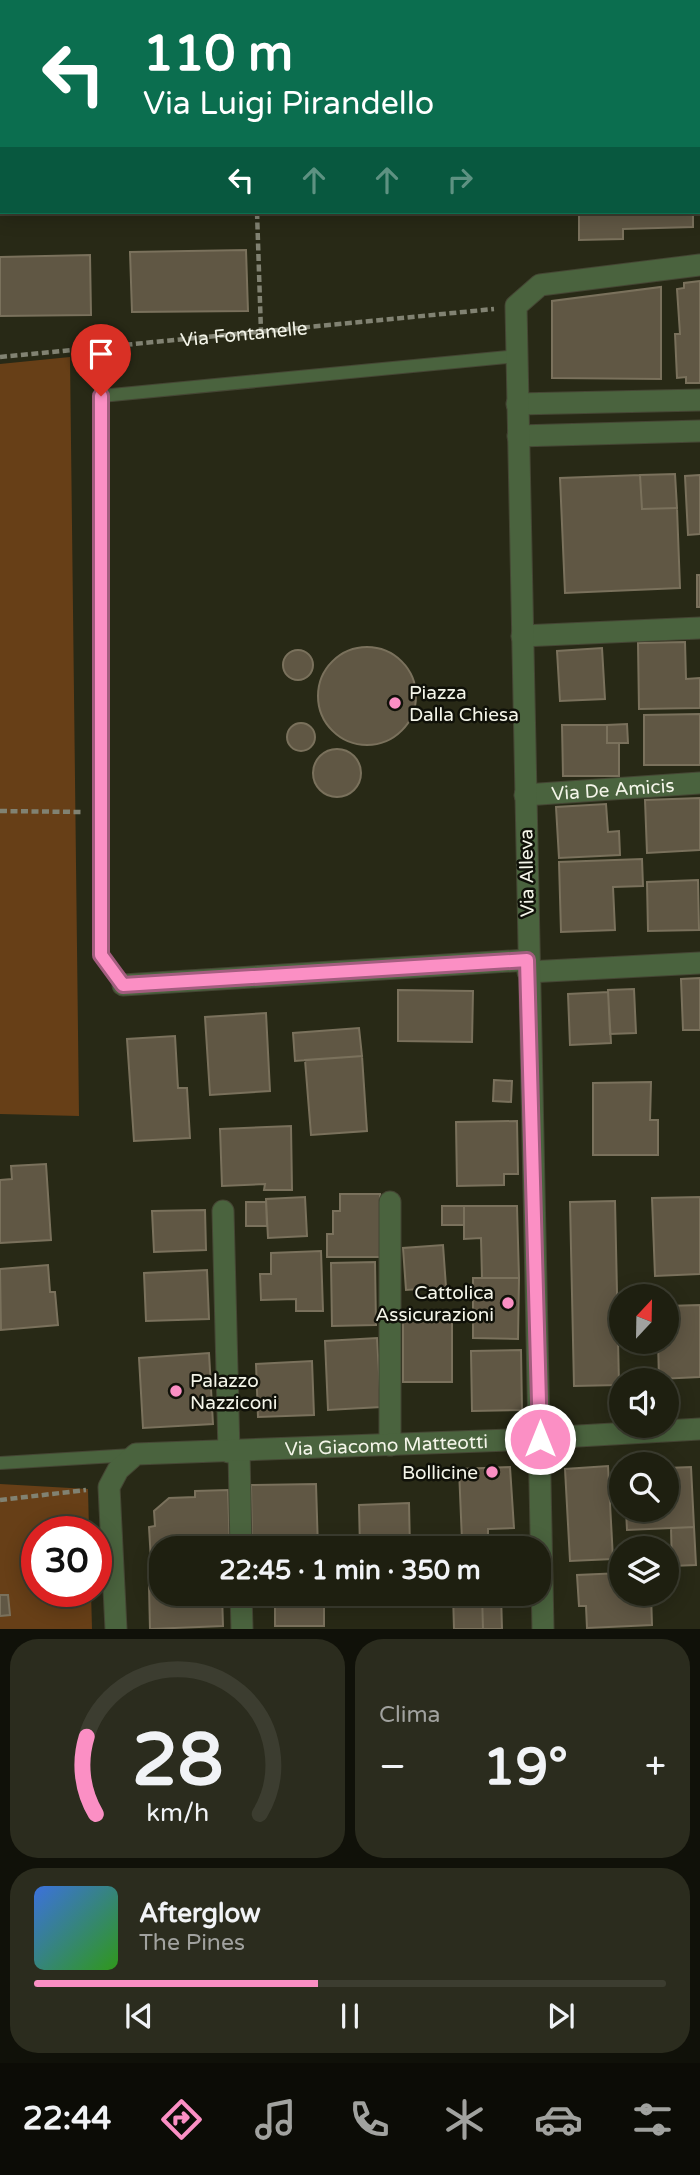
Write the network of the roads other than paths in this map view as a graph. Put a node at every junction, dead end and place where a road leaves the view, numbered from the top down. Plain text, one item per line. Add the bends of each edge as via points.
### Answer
1 (700, 265) edge
2 (517, 356) junction
3 (700, 400) edge
4 (517, 404) junction
5 (700, 431) edge
6 (518, 436) junction
7 (700, 628) edge
8 (522, 636) junction
9 (700, 783) edge
10 (525, 795) junction
11 (700, 963) edge
12 (528, 966) junction
13 (123, 985) joint
14 (390, 1202) dead end
15 (223, 1211) dead end
16 (700, 1429) edge
17 (540, 1439) junction
18 (390, 1444) junction
19 (234, 1452) junction
20 (136, 1454) junction
21 (0, 1463) edge
22 (239, 1536) edge
23 (241, 1606) edge
24 (116, 1629) edge
25 (242, 1629) edge
26 (543, 1629) edge

1 - 2 street, Via Alleva via 540,285 516,306
2 - 4 street, Via Alleva
2 - 13 lane via 101,396 105,528 101,955
3 - 4 street
4 - 6 street, Via Alleva
5 - 6 street
6 - 8 street, Via Alleva
7 - 8 street
8 - 10 street, Via Alleva
9 - 10 street, Via De Amicis
10 - 12 street, Via Alleva
11 - 12 street
12 - 13 street
12 - 17 street, Via Alleva
14 - 18 street
15 - 19 street
16 - 17 street, Via Giacomo Matteotti
17 - 18 street, Via Giacomo Matteotti
17 - 26 street, Via Alleva
18 - 19 street, Via Giacomo Matteotti
19 - 20 street, Via Giacomo Matteotti
19 - 22 street
20 - 21 lane
20 - 24 street via 118,1470 109,1487
23 - 25 street

